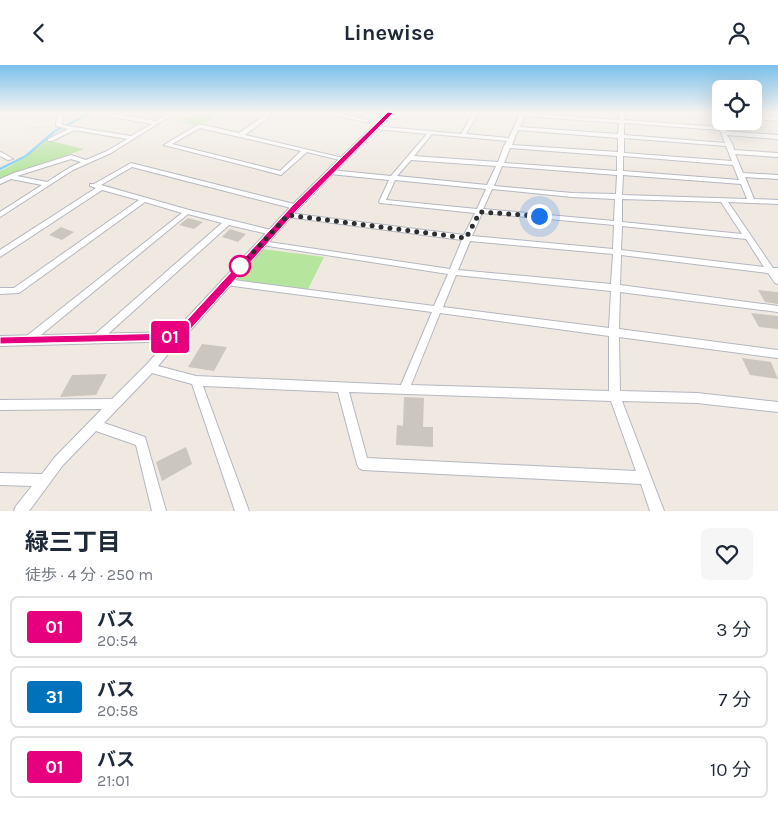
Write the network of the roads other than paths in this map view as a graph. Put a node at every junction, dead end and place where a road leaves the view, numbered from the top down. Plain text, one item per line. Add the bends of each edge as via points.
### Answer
1 (60, 134) edge
2 (106, 134) edge
3 (139, 134) edge
4 (186, 134) edge
5 (230, 134) edge
6 (242, 134) edge
7 (369, 134) edge
8 (429, 134) edge
9 (439, 134) edge
10 (513, 134) edge
11 (584, 134) edge
12 (621, 134) edge
13 (725, 134) edge
14 (749, 134) edge
15 (239, 136) junction
16 (462, 136) joint
17 (621, 137) junction
18 (778, 137) edge
19 (132, 138) junction
20 (50, 140) dead end
21 (508, 143) junction
22 (730, 145) junction
23 (305, 151) junction
24 (732, 152) junction
25 (620, 154) junction
26 (778, 155) edge
27 (410, 158) junction
28 (344, 159) junction
29 (86, 162) junction
30 (736, 163) junction
31 (498, 165) junction
32 (330, 172) junction
33 (620, 173) junction
34 (12, 177) junction
35 (778, 177) edge
36 (742, 178) junction
37 (392, 179) junction
38 (0, 182) edge
39 (47, 184) junction
40 (95, 186) junction
41 (490, 187) junction
42 (619, 197) junction
43 (144, 200) junction
44 (723, 200) junction
45 (750, 201) junction
46 (778, 203) edge
47 (0, 204) edge
48 (13, 207) junction
49 (291, 211) junction
50 (187, 212) junction
51 (480, 212) junction
52 (0, 215) edge
53 (227, 222) junction
54 (618, 222) junction
55 (272, 233) junction
56 (749, 237) junction
57 (466, 238) junction
58 (262, 243) junction
59 (617, 252) junction
60 (0, 254) edge
61 (774, 271) edge
62 (452, 272) junction
63 (778, 281) edge
64 (226, 282) junction
65 (616, 288) junction
66 (0, 291) edge
67 (778, 309) edge
68 (437, 310) junction
69 (614, 332) junction
70 (177, 337) junction
71 (96, 339) junction
72 (0, 341) edge
73 (27, 341) junction
74 (778, 354) edge
75 (150, 368) junction
76 (196, 381) junction
77 (342, 388) junction
78 (404, 390) junction
79 (615, 397) junction
80 (113, 404) junction
81 (0, 405) edge
82 (778, 407) edge
83 (93, 425) junction
84 (645, 478) junction
85 (0, 479) edge
86 (45, 480) junction
87 (21, 511) edge
88 (159, 511) edge
89 (242, 511) edge
90 (657, 511) edge

1 - 20 street
2 - 19 street
3 - 19 street
4 - 23 street via 167,145 281,173
5 - 15 street
6 - 15 street
7 - 28 street
8 - 27 street
9 - 16 street
10 - 21 street
11 - 17 street
12 - 17 street
13 - 22 street
14 - 18 street
15 - 23 street
16 - 21 street
17 - 22 street
17 - 25 street
19 - 29 street
21 - 25 street
21 - 31 street
22 - 24 street
23 - 28 street
24 - 26 street
24 - 30 street
25 - 30 street
25 - 33 street
27 - 31 street
27 - 37 street
28 - 32 street
29 - 34 street via 71,157
29 - 39 street
30 - 36 street
31 - 33 street
31 - 41 street
32 - 37 street
32 - 49 street
33 - 36 street
33 - 42 street
34 - 38 street
34 - 39 street
35 - 36 street
36 - 45 street
37 - 41 street
37 - 51 street via 382,202
39 - 48 street
40 - 43 street
40 - 49 street via 131,165
40 - 60 street
41 - 42 street
41 - 51 street
42 - 44 street
42 - 54 street
43 - 50 street
43 - 66 street via 16,291
44 - 45 street
44 - 56 street
45 - 46 street
47 - 48 street
48 - 52 street
49 - 55 street
49 - 57 street
50 - 53 street
50 - 73 street
51 - 54 street
51 - 57 street
53 - 55 street
53 - 71 street
54 - 56 street
54 - 59 street
55 - 58 street
56 - 61 street
57 - 59 street
57 - 62 street
58 - 62 street
58 - 64 street
59 - 61 street
59 - 65 street
61 - 63 street
62 - 65 street
62 - 68 street
64 - 68 street
64 - 70 street
65 - 67 street
65 - 69 street
68 - 69 street
68 - 78 street
69 - 74 street
69 - 79 street
70 - 71 street
70 - 75 street
71 - 73 street
72 - 73 street
75 - 76 street
75 - 80 street
76 - 77 street
76 - 89 street
77 - 78 street
77 - 84 street via 363,464
78 - 79 street
79 - 82 street via 697,398
79 - 84 street
80 - 81 street
80 - 83 street
83 - 86 street
83 - 88 street via 141,441
84 - 90 street
85 - 86 street
86 - 87 street

